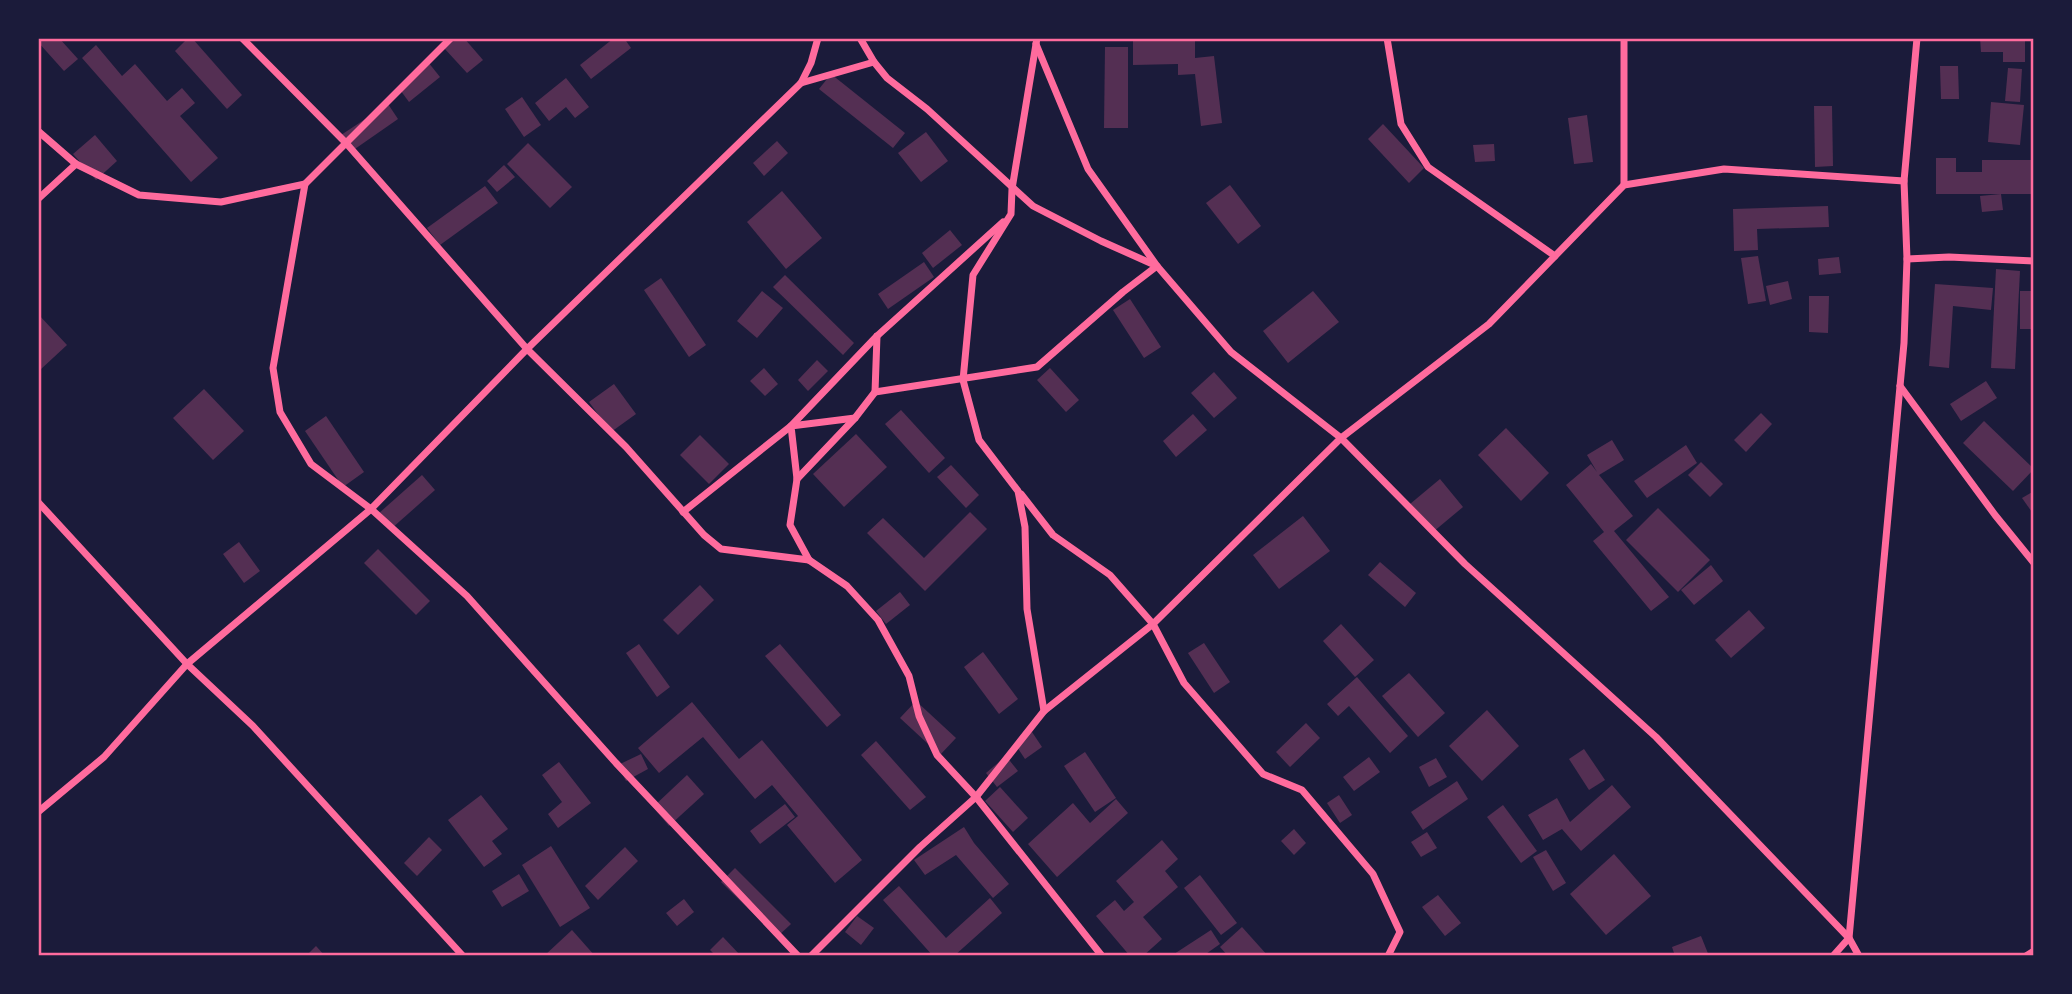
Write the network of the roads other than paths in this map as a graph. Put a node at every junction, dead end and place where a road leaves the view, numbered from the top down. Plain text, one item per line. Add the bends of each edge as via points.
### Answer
1 (242, 38) edge
2 (452, 38) edge
3 (818, 38) edge
4 (860, 38) edge
5 (1387, 38) edge
6 (1624, 38) edge
7 (1917, 38) edge
8 (1037, 41) edge
9 (874, 62) junction
10 (801, 83) junction
11 (38, 131) edge
12 (346, 142) junction
13 (76, 164) junction
14 (1904, 181) junction
15 (305, 184) junction
16 (1624, 185) junction
17 (1012, 189) junction
18 (38, 199) edge
19 (1011, 214) junction
20 (1555, 256) junction
21 (1906, 259) junction
22 (2034, 261) edge
23 (1157, 266) junction
24 (877, 336) junction
25 (527, 349) junction
26 (963, 380) junction
27 (1900, 386) junction
28 (875, 392) junction
29 (855, 418) junction
30 (791, 426) junction
31 (1341, 438) junction
32 (797, 479) junction
33 (1018, 491) junction
34 (38, 502) edge
35 (371, 509) junction
36 (683, 512) junction
37 (809, 560) junction
38 (2034, 563) edge
39 (1153, 624) junction
40 (187, 664) junction
41 (1044, 711) junction
42 (976, 797) junction
43 (38, 812) edge
44 (1849, 938) junction
45 (2034, 951) edge
46 (463, 956) edge
47 (798, 956) edge
48 (811, 956) edge
49 (1102, 956) edge
50 (1388, 956) edge
51 (1833, 956) edge
52 (1859, 956) edge
53 (2026, 956) edge

1 - 12 street
2 - 12 street
3 - 10 street
4 - 9 street
5 - 20 street via 1401,124 1428,167
6 - 16 street
7 - 14 street
8 - 17 street
8 - 23 street via 1088,169
9 - 10 street
9 - 17 street
10 - 25 street
11 - 13 street
12 - 15 street
12 - 25 street
13 - 15 street via 139,195 221,202
13 - 18 street
14 - 16 street via 1724,169
14 - 21 street
15 - 35 street via 273,368 280,412 311,464
16 - 20 street
17 - 19 street
17 - 23 street via 1032,206
19 - 24 street
19 - 26 street via 973,275
20 - 31 street via 1489,324
21 - 22 street
21 - 27 street
23 - 26 street via 1037,367
23 - 31 street via 1231,352
24 - 28 street
24 - 30 street
25 - 35 street
25 - 36 street via 626,447
26 - 28 street
26 - 33 street via 979,440
27 - 38 street
27 - 44 street
28 - 29 street
29 - 30 street
29 - 32 street
30 - 32 street
30 - 36 street
31 - 39 street
31 - 44 street via 1465,564 1656,737
32 - 37 street via 790,524
33 - 39 street via 1053,535 1110,575
33 - 41 street via 1025,527 1027,609
34 - 40 street
35 - 40 street
35 - 47 street via 467,596
36 - 37 street via 721,549
37 - 42 street via 847,586 878,620 909,676 919,716 937,755
39 - 41 street
39 - 50 street via 1184,683 1263,774 1302,790 1373,874 1400,932
40 - 43 street via 104,757
40 - 46 street via 253,726
41 - 42 street
42 - 48 street
42 - 49 street
44 - 51 street
44 - 52 street
45 - 53 street

